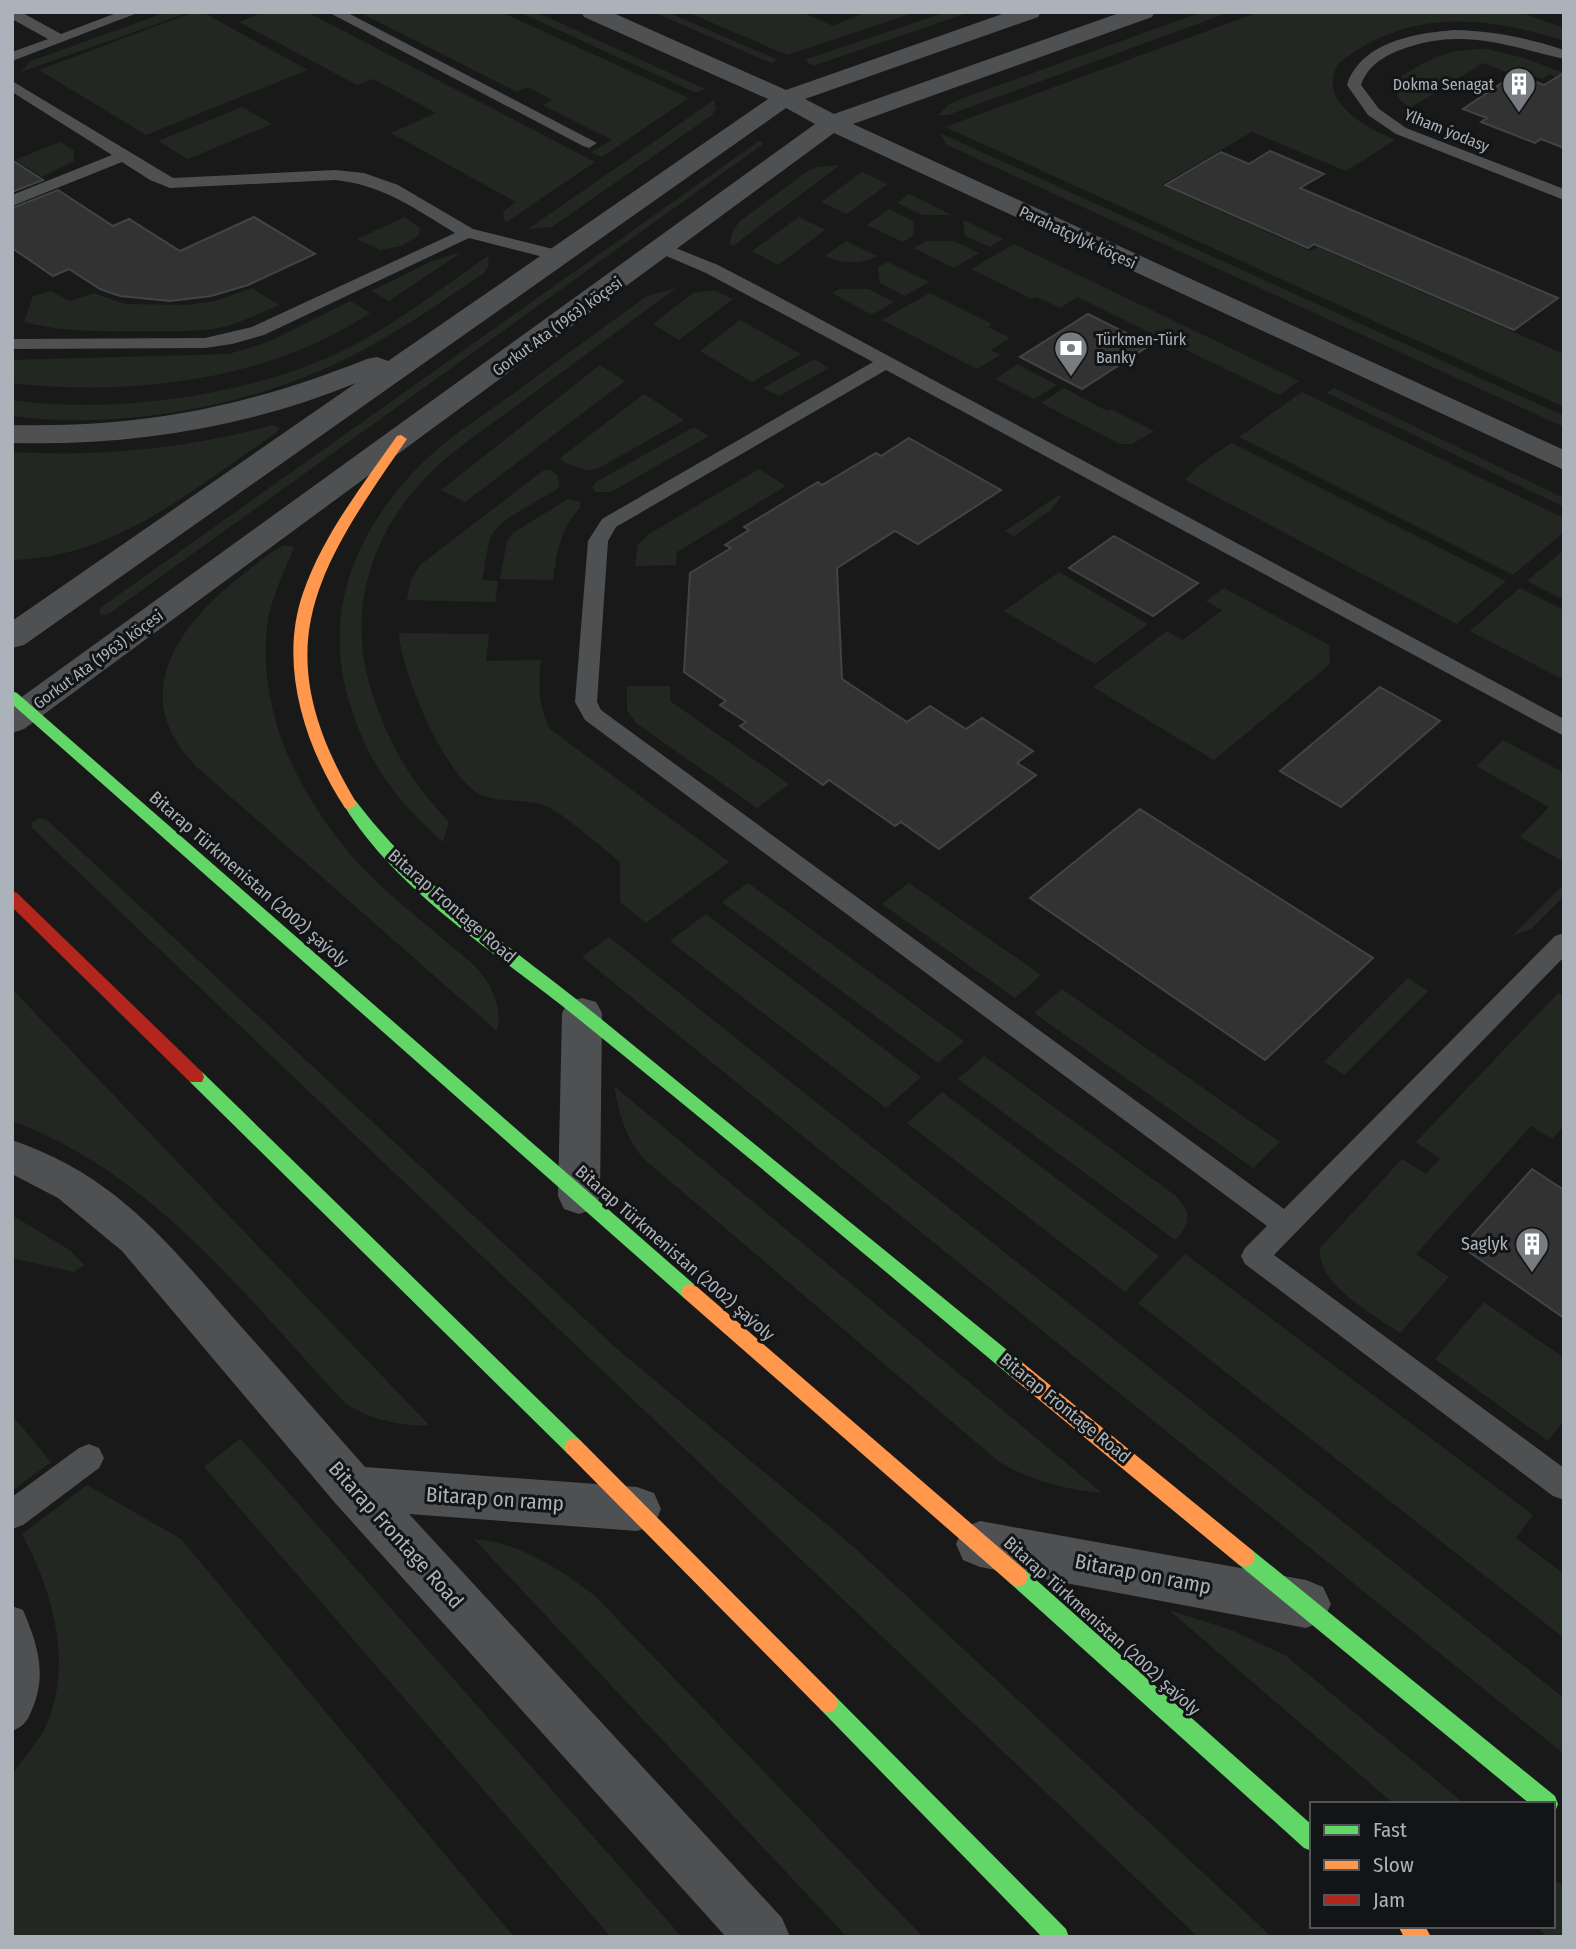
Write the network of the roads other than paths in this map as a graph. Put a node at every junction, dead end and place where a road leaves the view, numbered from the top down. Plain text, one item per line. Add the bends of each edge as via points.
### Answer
1 (133, 12) edge
2 (335, 12) edge
3 (592, 12) edge
4 (1030, 12) edge
5 (1143, 12) edge
6 (12, 13) edge
7 (59, 39) junction
8 (1564, 55) edge
9 (12, 57) edge
10 (12, 85) edge
11 (785, 98) junction
12 (832, 123) junction
13 (589, 143) dead end
14 (124, 156) junction
15 (1564, 195) edge
16 (12, 201) edge
17 (467, 233) junction
18 (663, 248) junction
19 (559, 256) junction
20 (452, 332) junction
21 (12, 344) edge
22 (886, 362) junction
23 (12, 433) edge
24 (401, 439) junction
25 (1564, 461) edge
26 (12, 637) edge
27 (17, 709) edge
28 (1564, 729) edge
29 (12, 897) edge
30 (1564, 942) edge
31 (582, 1013) junction
32 (12, 1157) edge
33 (579, 1196) junction
34 (1286, 1225) junction
35 (89, 1458) dead end
36 (1564, 1486) edge
37 (353, 1488) junction
38 (637, 1509) junction
39 (12, 1515) edge
40 (980, 1544) junction
41 (1306, 1604) junction
42 (12, 1620) edge
43 (12, 1716) edge
44 (1545, 1802) edge
45 (1310, 1838) edge
46 (1007, 1886) junction
47 (763, 1937) edge
48 (1027, 1937) edge
49 (1058, 1937) edge

1 - 7 lane
2 - 13 lane
3 - 11 street, Parahatçylyk köçesi
4 - 11 street
5 - 12 street, Gorkut Ata (1963) köçesi
6 - 7 lane
7 - 9 lane
8 - 15 lane, Ylham ýodasy via 1479,34 1421,38 1365,64 1354,85 1363,104 1401,131
10 - 14 lane
11 - 12 street, Parahatçylyk köçesi
11 - 19 street
12 - 18 street, Gorkut Ata (1963) köçesi
12 - 25 street, Parahatçylyk köçesi
14 - 16 lane
14 - 17 lane via 170,183 335,175 364,178 393,188
17 - 19 lane
17 - 21 lane via 232,339
18 - 22 lane via 712,269
18 - 24 street, Gorkut Ata (1963) köçesi
19 - 20 street
20 - 23 street via 301,395 198,422 107,434
20 - 26 street
22 - 28 lane
22 - 34 lane via 609,523 598,541 586,702 606,727
24 - 27 street, Gorkut Ata (1963) köçesi
24 - 31 main road, Bitarap Frontage Road via 347,520 307,601 300,633 314,739 338,785 382,846 488,940
27 - 33 main road, Bitarap Türkmenistan (2002) şaýoly
29 - 38 main road
30 - 34 lane
31 - 33 street
31 - 41 main road, Bitarap Frontage Road
32 - 37 street, Bitarap Frontage Road via 73,1186 138,1238
33 - 40 main road, Bitarap Türkmenistan (2002) şaýoly
34 - 36 lane via 1255,1256
35 - 39 lane
37 - 38 street, Bitarap on ramp
37 - 47 street, Bitarap Frontage Road
38 - 46 main road
40 - 41 street, Bitarap on ramp
40 - 45 main road, Bitarap Türkmenistan (2002) şaýoly
41 - 44 main road, Bitarap Frontage Road
42 - 43 lane via 26,1670 21,1701
46 - 48 street
46 - 49 main road

